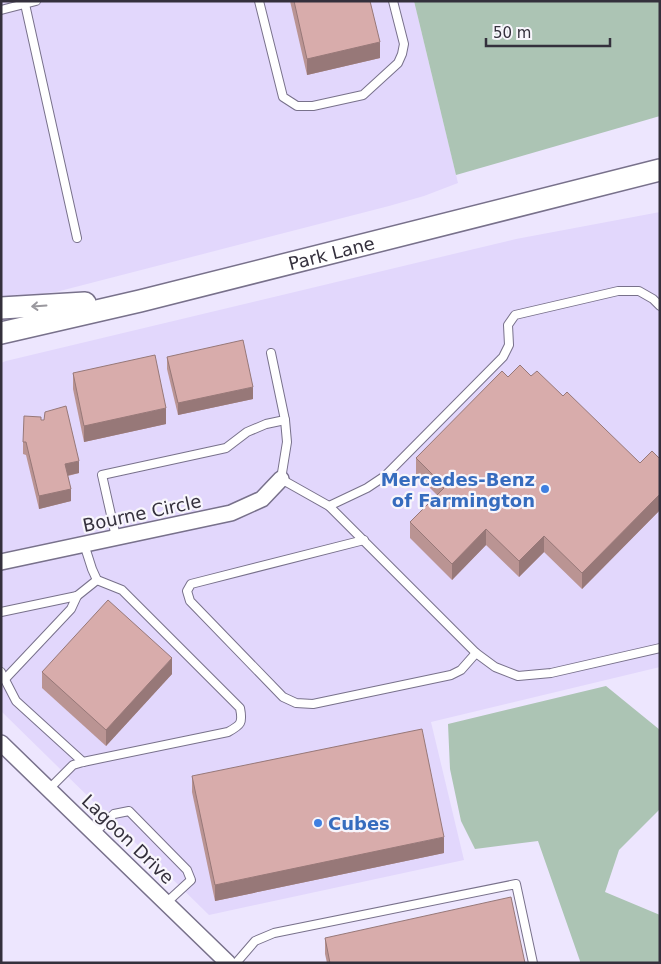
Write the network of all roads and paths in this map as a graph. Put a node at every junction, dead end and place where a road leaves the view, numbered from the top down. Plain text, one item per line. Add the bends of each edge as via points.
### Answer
1 (36, 1) edge
2 (260, 1) edge
3 (393, 1) edge
4 (24, 4) junction
5 (1, 10) edge
6 (660, 170) edge
7 (76, 238) dead end
8 (140, 301) junction
9 (660, 306) edge
10 (1, 308) edge
11 (1, 333) edge
12 (271, 353) dead end
13 (285, 420) junction
14 (281, 479) junction
15 (329, 506) junction
16 (116, 537) junction
17 (364, 540) junction
18 (84, 544) junction
19 (1, 562) edge
20 (97, 580) junction
21 (77, 596) junction
22 (1, 612) edge
23 (660, 648) edge
24 (476, 653) junction
25 (3, 676) edge
26 (1, 743) edge
27 (83, 762) junction
28 (48, 789) junction
29 (94, 833) junction
30 (166, 903) junction
31 (228, 963) edge
32 (236, 963) edge
33 (533, 963) edge

1 - 4 lane
2 - 3 lane via 283,97 298,106 313,106 363,95 398,63 404,44
4 - 5 lane
4 - 7 lane
6 - 8 main road, Park Lane
8 -> 10 main road
8 - 11 main road, Park Lane
9 - 15 lane via 640,290 515,315 508,325 509,346 503,357 386,476
12 - 13 lane
13 - 14 lane
13 - 16 lane via 247,432 226,448 102,475
14 - 15 lane
14 - 16 street, Bourne Circle via 262,499 230,513
15 - 17 lane
16 - 18 street, Bourne Circle
17 - 24 lane
17 - 24 lane via 191,584 187,590 190,601 283,697 296,703 313,704 451,675 461,670
18 - 19 street, Bourne Circle
18 - 20 lane
20 - 21 lane
20 - 27 lane via 122,590 240,708 242,718 238,726 228,732
21 - 22 lane
21 - 25 lane via 71,609
23 - 24 lane via 551,673 518,676 496,667
25 - 27 lane via 16,701
26 - 28 street, Lagoon Drive
27 - 28 lane via 73,765
28 - 29 street, Lagoon Drive
29 - 30 street, Lagoon Drive
29 - 30 lane via 114,814 129,810 188,870 191,880
30 - 31 street, Lagoon Drive
32 - 33 lane via 255,940 274,933 516,884

